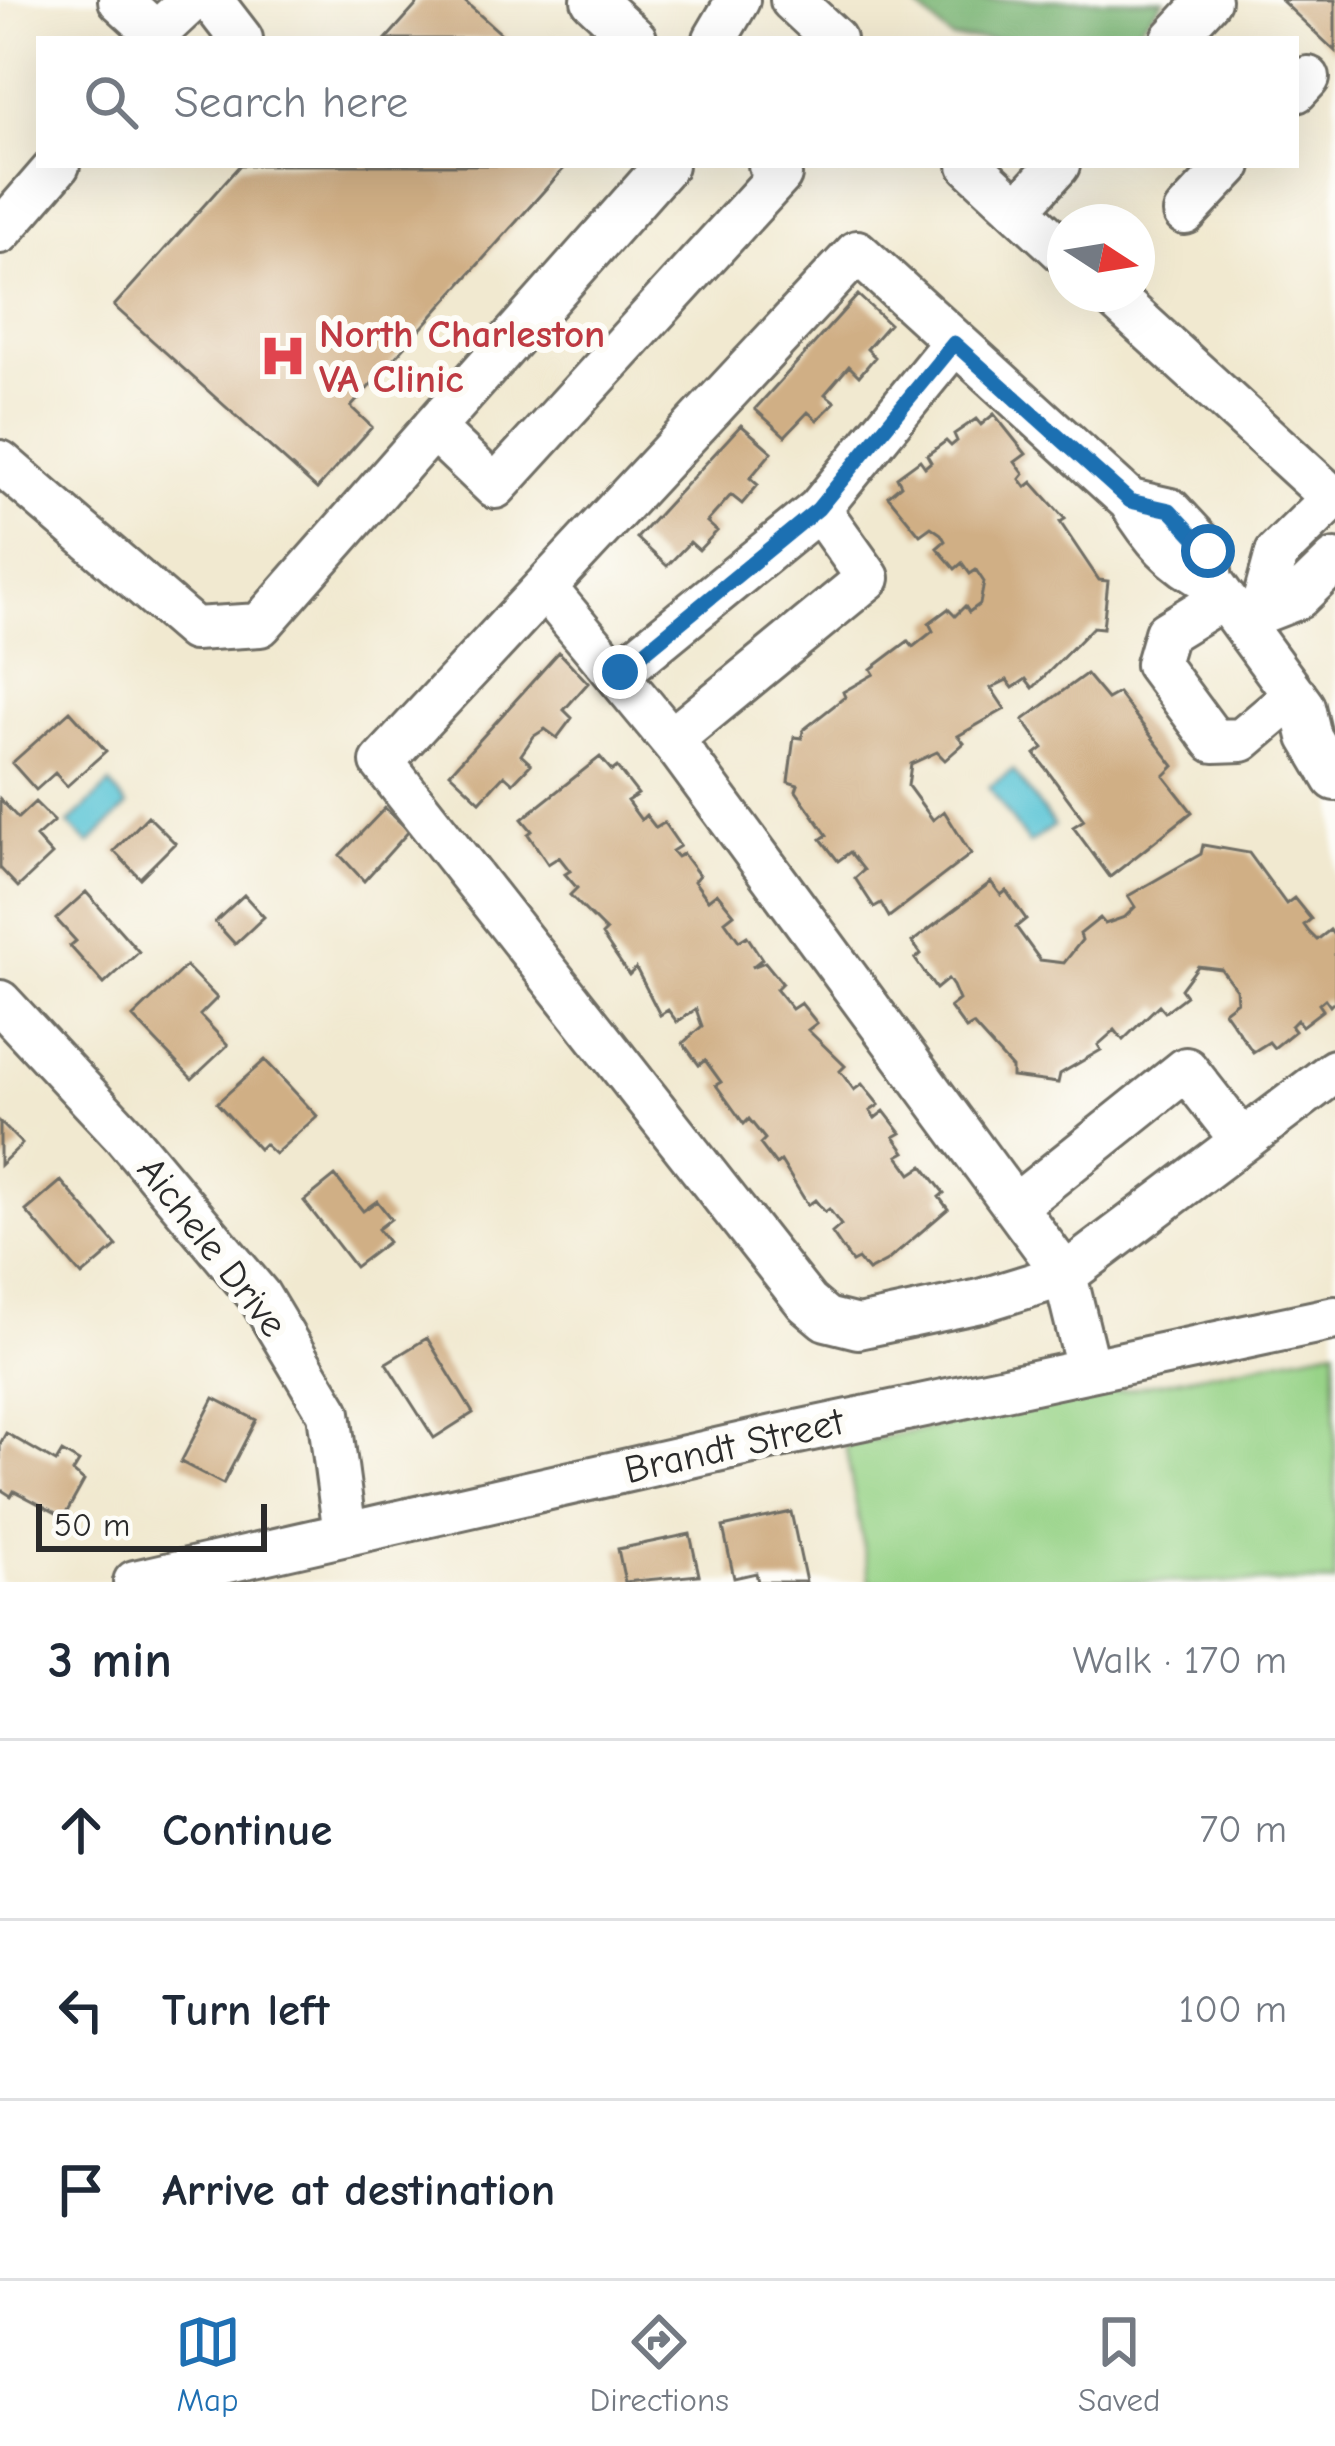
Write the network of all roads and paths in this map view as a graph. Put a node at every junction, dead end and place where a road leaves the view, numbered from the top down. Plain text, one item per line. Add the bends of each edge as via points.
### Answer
1 (120, 0) edge
2 (192, 0) edge
3 (212, 0) edge
4 (593, 0) edge
5 (738, 0) edge
6 (792, 0) edge
7 (1209, 0) edge
8 (152, 35) edge
9 (239, 36) edge
10 (631, 36) edge
11 (717, 36) edge
12 (831, 36) edge
13 (1176, 36) edge
14 (55, 168) edge
15 (663, 168) edge
16 (773, 168) edge
17 (973, 168) edge
18 (1055, 168) edge
19 (1227, 168) edge
20 (1018, 209) junction
21 (1185, 213) dead end
22 (0, 232) edge
23 (1047, 236) edge
24 (1130, 312) edge
25 (954, 343) junction
26 (433, 428) junction
27 (0, 463) edge
28 (1334, 497) edge
29 (818, 509) junction
30 (1335, 561) edge
31 (545, 588) junction
32 (1236, 604) junction
33 (620, 672) junction
34 (1321, 734) edge
35 (671, 740) junction
36 (0, 1002) edge
37 (1335, 1071) edge
38 (1240, 1138) junction
39 (1015, 1206) junction
40 (1065, 1275) junction
41 (1335, 1318) edge
42 (1088, 1369) junction
43 (345, 1534) junction
44 (135, 1582) edge

1 - 8 street
2 - 8 street
3 - 9 street
4 - 10 street
5 - 11 street
6 - 12 street
7 - 13 street
14 - 22 street
15 - 26 street
16 - 26 street via 781,175 495,487
17 - 20 street
18 - 20 street
19 - 21 street
20 - 23 street
24 - 28 street
25 - 29 street
25 - 31 street via 856,252
25 - 32 street via 1179,542 1181,567
26 - 27 street via 260,625 194,629
28 - 32 street
29 - 33 street
29 - 35 street via 868,578
30 - 32 street via 1297,598
31 - 33 street
31 - 40 street via 382,762 826,1318 858,1327
32 - 34 street
32 - 34 street via 1166,633 1157,664 1214,741
33 - 35 street
35 - 39 street
36 - 43 street, Aichele Drive via 260,1296 329,1413
37 - 38 street
38 - 39 street via 1186,1069
38 - 40 street
39 - 40 street
40 - 42 street
41 - 42 street, Brandt Street
42 - 43 street, Brandt Street
43 - 44 street, Brandt Street

